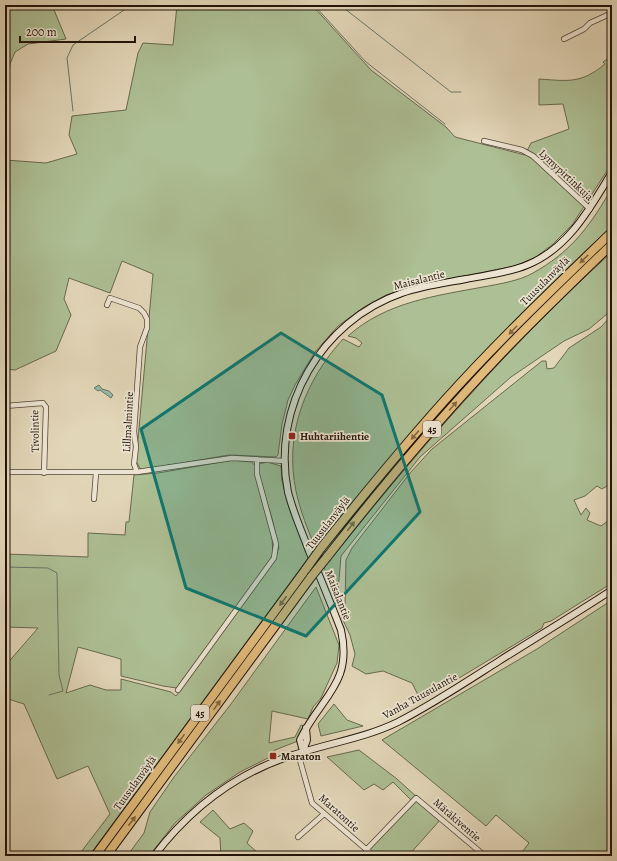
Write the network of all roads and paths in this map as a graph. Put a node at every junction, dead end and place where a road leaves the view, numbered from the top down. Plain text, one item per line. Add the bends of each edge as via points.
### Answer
1 (612, 13) edge
2 (564, 39) dead end
3 (484, 140) dead end
4 (612, 172) edge
5 (590, 209) junction
6 (612, 232) edge
7 (612, 244) edge
8 (107, 306) dead end
9 (5, 406) edge
10 (257, 459) junction
11 (285, 461) junction
12 (5, 472) edge
13 (96, 472) junction
14 (137, 472) junction
15 (44, 473) junction
16 (94, 499) dead end
17 (612, 590) edge
18 (178, 690) dead end
19 (301, 752) junction
20 (324, 814) junction
21 (298, 836) dead end
22 (367, 849) junction
23 (107, 855) edge
24 (95, 856) edge
25 (154, 856) edge
26 (374, 856) edge
27 (485, 856) edge

1 - 2 street via 590,22 584,29
3 - 5 street, Lymypirtinkuja via 522,150 533,156
4 - 5 main road, Maisalantie
5 - 11 main road, Maisalantie via 565,240 548,254 529,264 502,273 404,292 348,323 323,348 309,368 298,391 290,414
6 -> 24 highway, Tuusulanväylä / 45, bridge via 446,399 371,486 321,548
23 -> 7 highway, Tuusulanväylä / 45, bridge via 311,577 420,443 493,362
8 - 14 street, Lillmalmintie via 110,298 139,308 144,313 147,328 140,347 138,372 134,432 134,464
9 - 15 street, Tivolintie via 43,403 46,407
10 - 11 street
10 - 14 street via 224,459
10 - 18 street via 257,474 276,544 274,558
11 - 19 main road, Maisalantie via 292,506 345,646 344,664 339,678 332,692 306,727 300,742
12 - 15 street
13 - 14 street
13 - 15 street
13 - 16 street
17 - 19 main road, Vanha Tuusulantie via 451,692 396,722 362,736
19 - 20 street, Maratontie via 312,802
19 - 25 main road, Vanha Tuusulantie via 262,766 208,799 181,824
20 - 21 street
20 - 22 street, Maratontie
22 - 26 street, Maratontie
22 - 27 street, Mätäkiventie via 416,798

